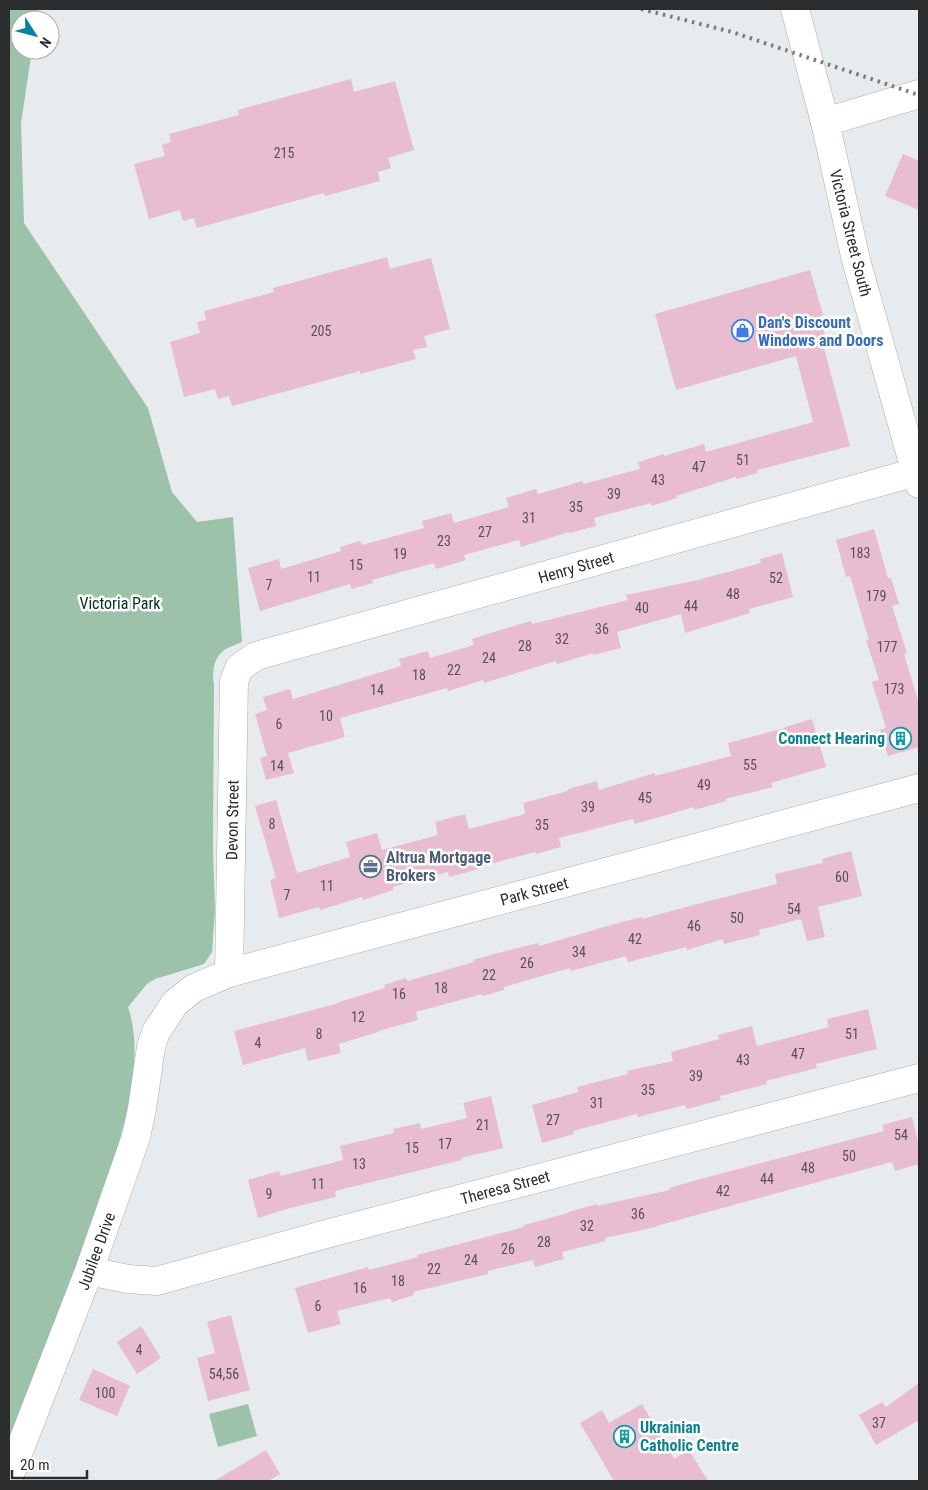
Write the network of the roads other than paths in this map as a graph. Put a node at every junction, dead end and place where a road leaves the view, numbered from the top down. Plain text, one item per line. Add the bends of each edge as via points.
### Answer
1 (795, 9) edge
2 (919, 94) edge
3 (825, 122) junction
4 (917, 478) edge
5 (240, 668) joint
6 (919, 788) edge
7 (229, 973) junction
8 (164, 1020) joint
9 (919, 1078) edge
10 (89, 1271) junction
11 (9, 1477) edge

1 - 3 street, Victoria Street South
2 - 3 street
3 - 4 street, Victoria Street South via 856,260
4 - 5 street, Henry Street via 256,656
5 - 7 street, Devon Street via 234,681
6 - 7 street, Park Street
7 - 8 street, Park Street via 194,988 176,1003
8 - 10 street, Jubilee Drive via 151,1047 136,1138
9 - 10 street, Theresa Street via 157,1281
10 - 11 street, Jubilee Drive

